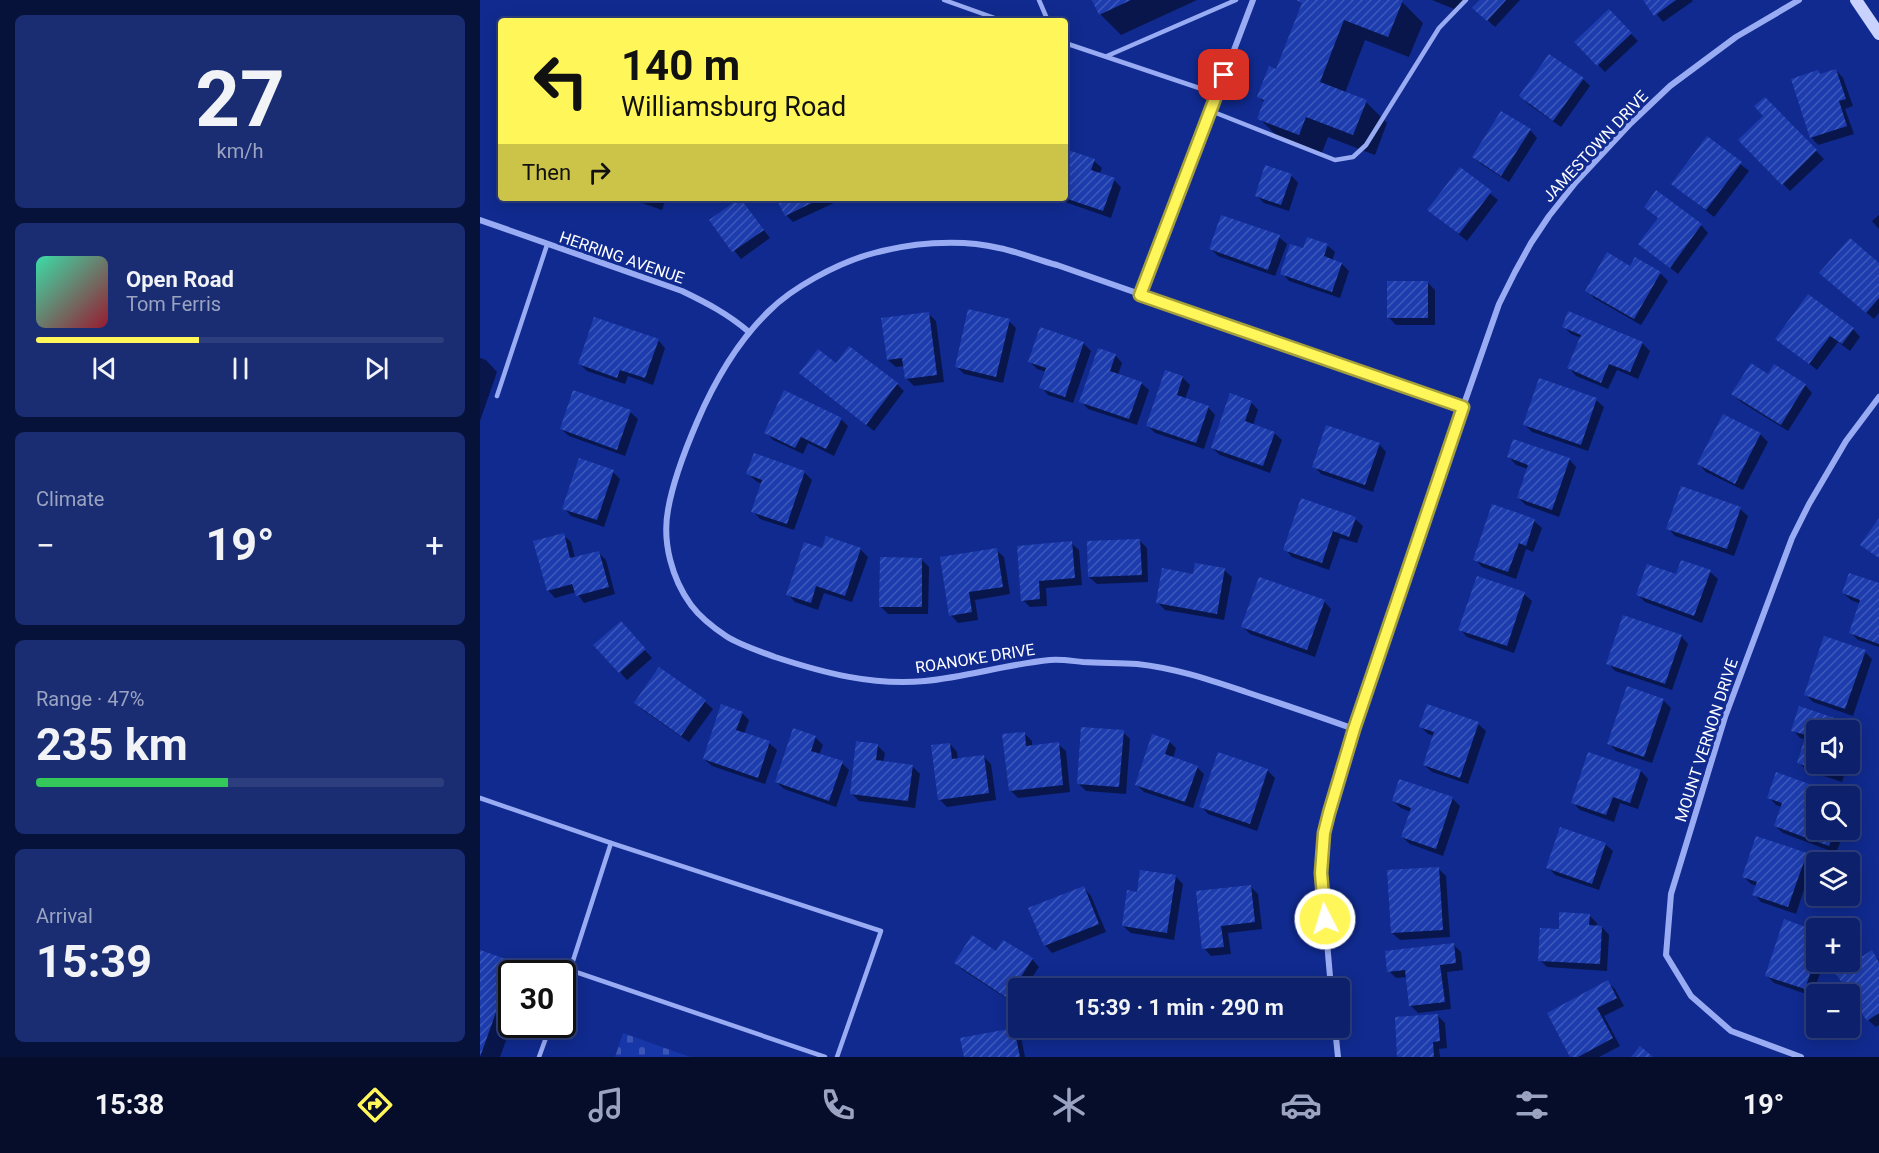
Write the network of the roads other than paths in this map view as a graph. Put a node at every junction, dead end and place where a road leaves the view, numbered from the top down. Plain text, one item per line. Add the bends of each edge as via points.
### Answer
1 (944, 0) edge
2 (1039, 0) edge
3 (1236, 0) edge
4 (1253, 0) edge
5 (1466, 0) edge
6 (1799, 0) edge
7 (1856, 0) edge
8 (995, 18) edge
9 (1047, 18) edge
10 (1879, 34) edge
11 (1068, 44) edge
12 (1106, 57) junction
13 (1217, 94) junction
14 (1211, 111) junction
15 (480, 220) edge
16 (547, 245) junction
17 (1140, 295) junction
18 (749, 332) junction
19 (497, 396) dead end
20 (1879, 397) edge
21 (1463, 407) junction
22 (1354, 729) junction
23 (480, 798) edge
24 (611, 843) junction
25 (573, 960) edge
26 (576, 972) edge
27 (1330, 978) edge
28 (545, 1038) edge
29 (1336, 1038) edge
30 (1792, 1056) edge
31 (539, 1057) edge
32 (825, 1057) edge
33 (837, 1057) edge
34 (1338, 1057) edge
35 (1801, 1057) edge

1 - 8 lane
2 - 9 lane
3 - 12 lane
4 - 13 street
5 - 14 lane via 1439,28 1366,145 1353,158 1335,160
6 - 21 street, JAMESTOWN DRIVE via 1736,37 1670,86 1576,182 1549,216 1515,272 1499,304
7 - 10 street
11 - 12 lane
12 - 13 lane
13 - 14 street
14 - 17 street
15 - 16 street, HERRING AVENUE
16 - 18 street, HERRING AVENUE via 682,291 712,305
16 - 19 lane
17 - 18 street, ROANOKE DRIVE via 998,247 902,247 866,255 828,271 772,308
17 - 21 street, ROANOKE DRIVE
18 - 22 street, ROANOKE DRIVE via 711,389 687,444 667,512 669,556 678,581 691,605 728,637 802,666 880,682 926,681 1052,660 1177,670
20 - 30 street, MOUNT VERNON DRIVE via 1846,441 1792,538 1725,717 1671,894 1666,955 1690,996 1731,1031
21 - 22 street, JAMESTOWN DRIVE
22 - 27 street, JAMESTOWN DRIVE via 1329,813 1321,873
23 - 24 lane
24 - 25 lane
24 - 33 lane via 881,931
26 - 32 lane
28 - 31 lane
29 - 34 street
30 - 35 street, MOUNT VERNON DRIVE

